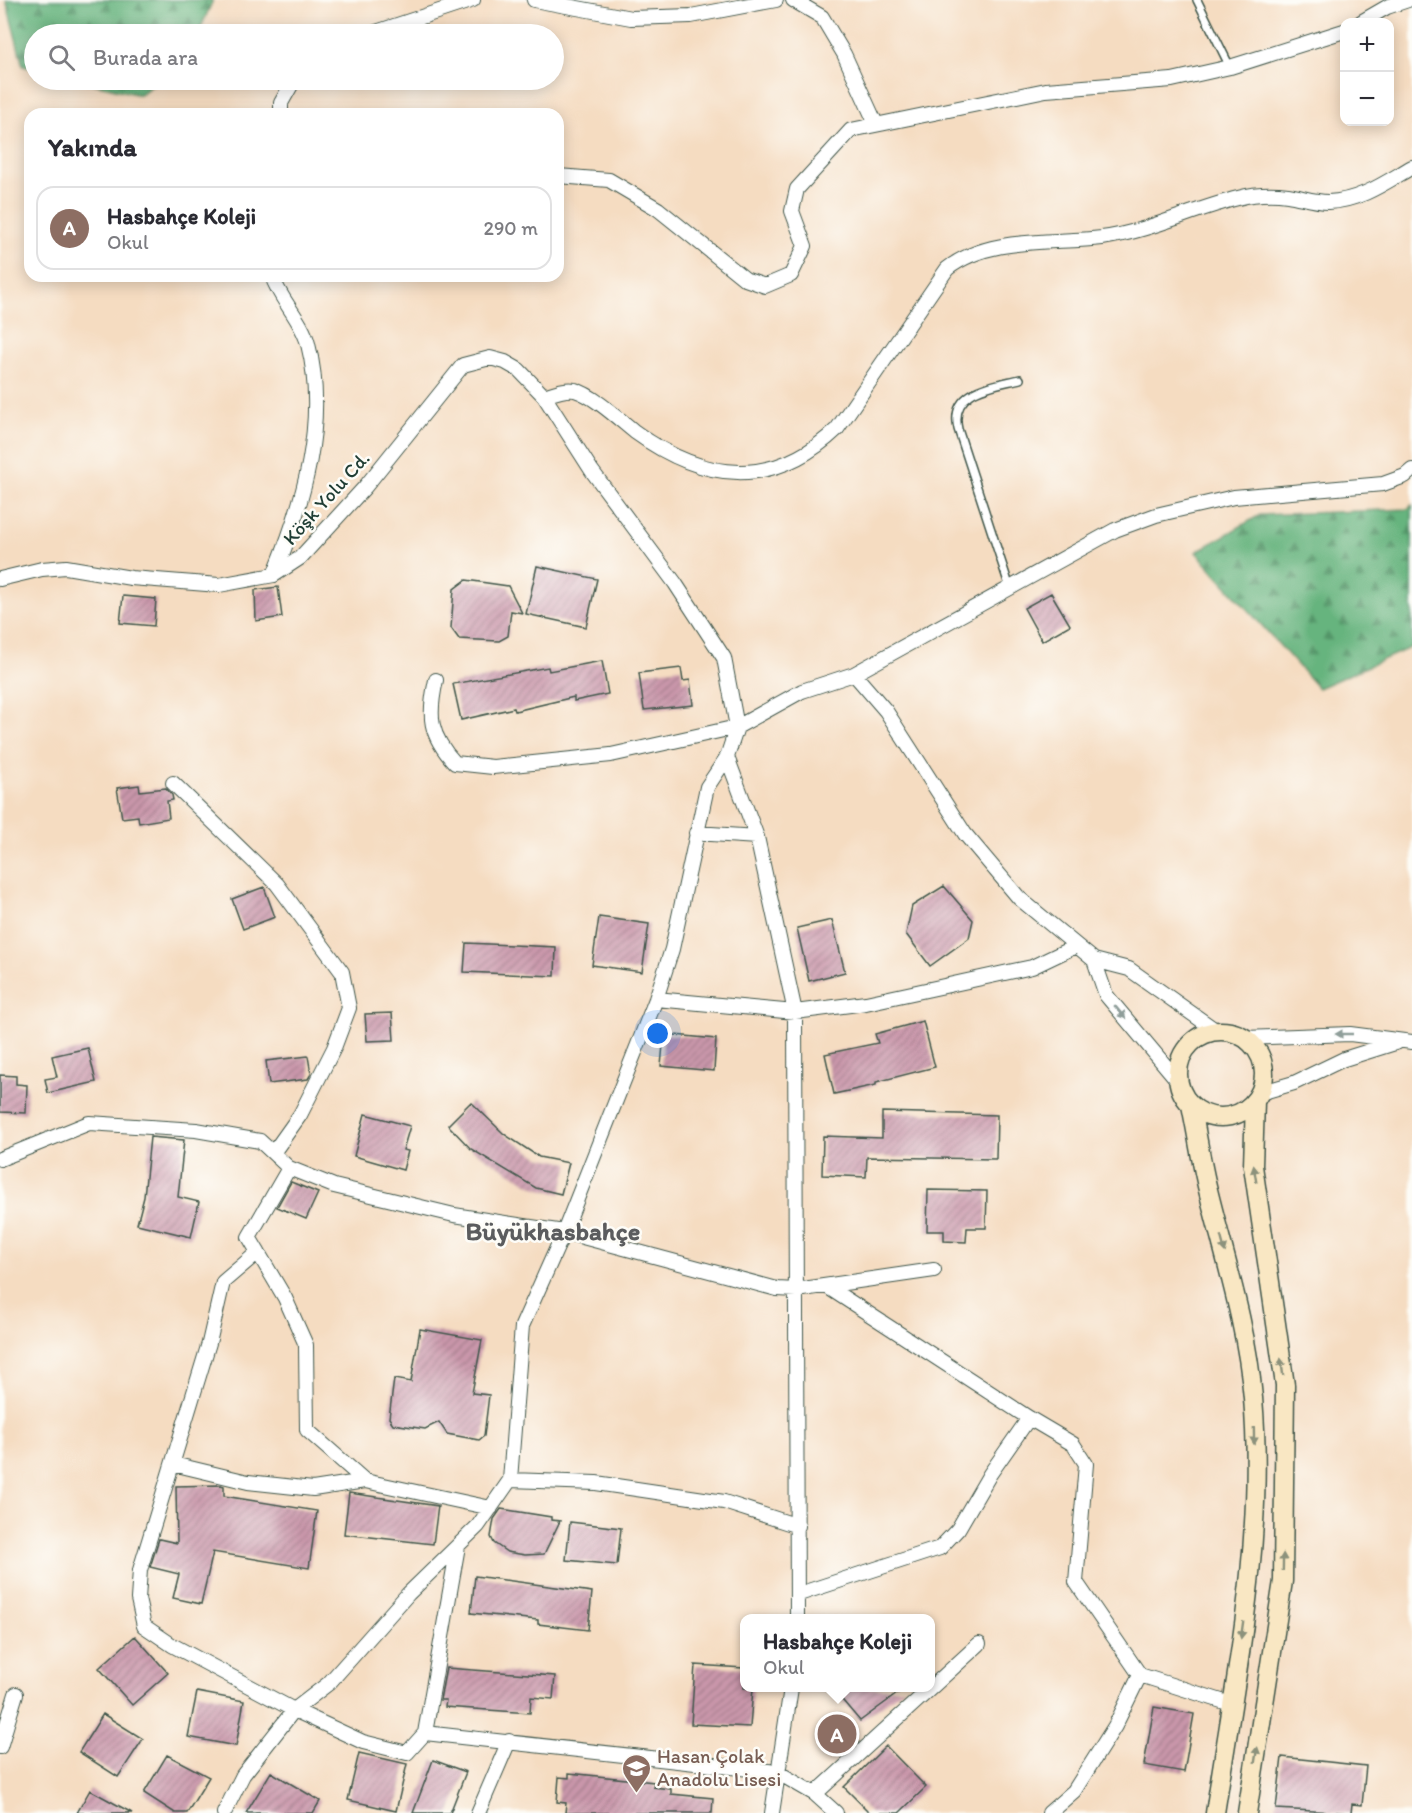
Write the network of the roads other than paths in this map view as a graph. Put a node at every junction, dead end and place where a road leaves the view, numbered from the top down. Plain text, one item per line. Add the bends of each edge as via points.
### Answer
1 (473, 0) edge
2 (534, 0) edge
3 (776, 0) edge
4 (793, 0) edge
5 (1197, 0) edge
6 (1408, 0) edge
7 (1367, 18) edge
8 (400, 24) edge
9 (1340, 32) edge
10 (1230, 67) junction
11 (288, 90) edge
12 (281, 108) edge
13 (876, 124) junction
14 (1412, 167) edge
15 (564, 176) edge
16 (275, 282) edge
17 (1020, 379) dead end
18 (544, 396) junction
19 (1412, 470) edge
20 (274, 575) junction
21 (0, 579) edge
22 (1010, 588) junction
23 (854, 674) junction
24 (436, 680) dead end
25 (737, 727) junction
26 (727, 757) junction
27 (173, 783) dead end
28 (696, 833) junction
29 (757, 837) junction
30 (1076, 946) junction
31 (1094, 960) junction
32 (656, 999) junction
33 (795, 1012) junction
34 (1218, 1032) junction
35 (1244, 1038) junction
36 (1407, 1041) edge
37 (1179, 1082) junction
38 (1257, 1097) junction
39 (1191, 1105) junction
40 (273, 1153) junction
41 (0, 1159) edge
42 (289, 1168) junction
43 (564, 1232) junction
44 (258, 1252) junction
45 (934, 1270) dead end
46 (826, 1286) junction
47 (796, 1290) junction
48 (1029, 1418) junction
49 (173, 1464) junction
50 (510, 1480) junction
51 (365, 1481) junction
52 (491, 1508) junction
53 (798, 1526) junction
54 (458, 1546) junction
55 (799, 1594) junction
56 (797, 1614) edge
57 (979, 1644) dead end
58 (1140, 1675) junction
59 (935, 1684) edge
60 (790, 1692) edge
61 (927, 1692) edge
62 (16, 1694) dead end
63 (1232, 1704) junction
64 (294, 1710) junction
65 (425, 1733) junction
66 (509, 1741) junction
67 (0, 1747) edge
68 (777, 1772) junction
69 (815, 1794) junction
70 (224, 1813) edge
71 (478, 1813) edge
72 (772, 1813) edge
73 (836, 1813) edge
74 (1049, 1813) edge
75 (1215, 1813) edge
76 (1246, 1813) edge

1 - 8 street
2 - 3 street via 631,18 691,16
4 - 13 street via 822,17
5 - 10 lane
6 - 7 street
9 - 10 street
10 - 13 street via 1172,80 1046,90
11 - 12 street
13 - 15 street via 851,130 798,189 792,211 805,246 791,275 765,286 745,279 658,209 609,180
14 - 18 street via 1352,198 1328,202 1286,195 1238,198 1124,235 996,247 962,257 947,269 837,429 794,462 771,469 735,471 695,465 652,444 583,393 568,390
16 - 20 street via 308,343 314,389 312,451 295,524
17 - 22 lane via 970,393 956,416
18 - 20 street, Köşk Yolu Cd. via 519,370 505,362 484,359 463,365 365,487 300,558
18 - 25 street via 724,658
19 - 22 street via 1383,484 1234,497 1156,515 1115,530
20 - 21 street, Köşk Yolu Cd. via 219,585 131,578 66,567 42,568
22 - 23 street
23 - 25 street via 802,691
23 - 30 street via 886,711 965,834 1019,898
24 - 25 street via 431,723 440,746 455,763 493,767 612,755
25 - 26 street
26 - 28 street via 707,787
26 - 29 street
27 - 40 street via 277,884 342,972 349,1008 334,1048 300,1115
28 - 29 street
28 - 32 street via 672,949
29 - 33 street
30 - 31 street
30 - 33 street via 1032,967 866,1003
31 - 34 street via 1129,969
31 -> 37 street via 1106,995
32 - 33 street
32 - 43 street
33 - 47 street
34 - 35 street
34 - 37 street via 1201,1036 1187,1048 1179,1064
36 -> 35 street via 1350,1034
35 - 38 street via 1257,1051 1263,1067
36 - 38 street via 1344,1059
37 - 39 street
38 - 39 street via 1241,1112 1224,1117 1206,1114
76 -> 38 street via 1283,1581 1285,1385 1253,1166
39 -> 63 street via 1208,1188 1236,1290 1253,1398 1251,1569
40 - 41 street via 260,1141 195,1130 89,1123
40 - 42 street
42 - 43 street via 334,1186 391,1201
42 - 44 street via 249,1237
43 - 47 street via 777,1289
43 - 50 street via 522,1326
44 - 49 street via 223,1282
44 - 51 street via 306,1345 307,1430
45 - 46 street
46 - 47 street
46 - 48 street
47 - 53 street
48 - 55 street via 958,1529 940,1548
48 - 58 street via 1073,1444 1086,1464 1076,1582
49 - 51 street via 248,1482 313,1489
49 - 64 street via 140,1570 138,1599 144,1626
50 - 52 street
50 - 53 street via 596,1483 724,1502
51 - 52 street
52 - 54 street
53 - 55 street
54 - 64 street via 408,1594 329,1683
54 - 65 street
55 - 56 street
57 - 59 street
58 - 63 street
58 - 74 street via 1115,1726 1074,1791
60 - 68 street
61 - 69 street
62 - 67 street
63 - 75 street
64 - 65 street via 363,1743 407,1753
64 - 70 street via 243,1775
65 - 66 street
66 - 68 street
66 - 71 street
68 - 69 street
68 - 72 street
69 - 73 street

